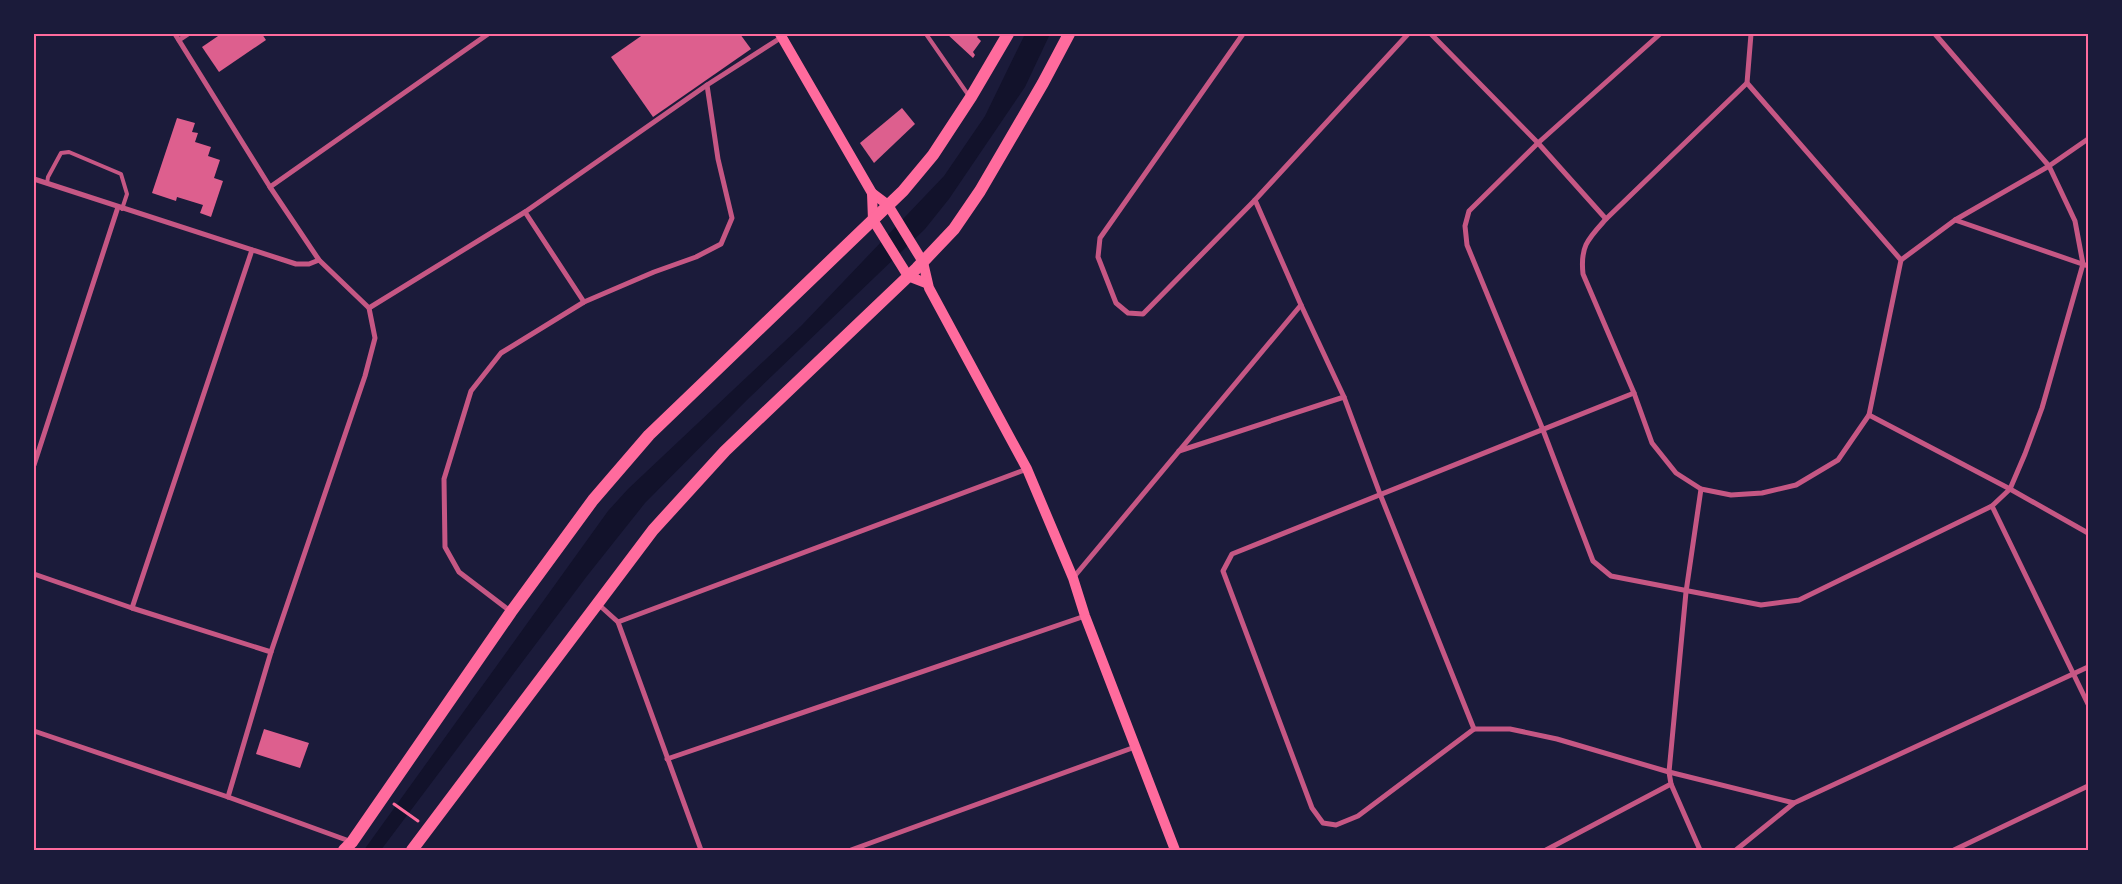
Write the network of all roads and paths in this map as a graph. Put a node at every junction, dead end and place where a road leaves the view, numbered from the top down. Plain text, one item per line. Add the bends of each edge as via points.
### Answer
1 (175, 34) edge
2 (188, 34) edge
3 (488, 34) edge
4 (926, 34) edge
5 (1007, 34) edge
6 (1069, 34) edge
7 (1242, 34) edge
8 (1408, 34) edge
9 (1431, 34) edge
10 (1660, 34) edge
11 (1751, 34) edge
12 (1935, 34) edge
13 (781, 35) edge
14 (179, 40) junction
15 (1747, 83) junction
16 (707, 85) junction
17 (971, 97) junction
18 (2088, 139) edge
19 (1538, 143) junction
20 (2049, 166) junction
21 (34, 178) edge
22 (47, 183) junction
23 (270, 187) junction
24 (872, 192) junction
25 (1255, 200) junction
26 (888, 205) junction
27 (120, 208) junction
28 (525, 212) junction
29 (1606, 218) junction
30 (1955, 220) junction
31 (876, 224) junction
32 (252, 250) junction
33 (919, 256) junction
34 (319, 260) junction
35 (1901, 260) junction
36 (2086, 265) edge
37 (905, 271) junction
38 (926, 283) junction
39 (584, 302) junction
40 (1301, 306) junction
41 (369, 308) junction
42 (1634, 393) junction
43 (1344, 397) junction
44 (1869, 414) junction
45 (1543, 430) junction
46 (1179, 451) junction
47 (34, 465) edge
48 (1027, 469) junction
49 (1701, 489) junction
50 (2010, 489) junction
51 (1380, 494) junction
52 (1992, 506) junction
53 (2088, 533) edge
54 (34, 574) edge
55 (1073, 578) junction
56 (1686, 592) junction
57 (597, 603) junction
58 (132, 608) junction
59 (511, 612) junction
60 (1085, 616) junction
61 (618, 622) junction
62 (271, 652) junction
63 (2088, 667) edge
64 (2073, 675) junction
65 (2088, 704) edge
66 (1474, 729) junction
67 (34, 731) edge
68 (1136, 747) junction
69 (667, 759) junction
70 (1670, 772) junction
71 (1671, 784) junction
72 (2088, 786) edge
73 (228, 796) junction
74 (1794, 803) junction
75 (395, 804) dead end
76 (415, 819) dead end
77 (348, 846) edge
78 (412, 850) edge
79 (701, 850) edge
80 (851, 850) edge
81 (1176, 850) edge
82 (1546, 850) edge
83 (1700, 850) edge
84 (1736, 850) edge
85 (1954, 850) edge

1 - 14 street
2 - 14 street
3 - 23 street
4 - 17 lane
5 - 17 main road
6 - 33 main road via 980,191 954,229
7 - 25 street via 1100,238 1098,257 1116,303 1128,313 1143,314
8 - 25 street
9 - 19 street
10 - 19 street
11 - 15 street
12 - 20 street
13 - 16 street
13 - 24 main road
14 - 23 street
15 - 29 street
15 - 35 street
16 - 28 street
16 - 39 street via 718,159 732,218 721,244
17 - 26 main road via 933,156
18 - 20 street
19 - 29 street
19 - 45 street via 1469,211 1465,226 1467,245
20 - 30 street
20 - 36 street via 2075,221
21 - 22 street
22 - 27 street
22 - 27 lane via 61,153 70,152 121,174 126,194
23 - 34 street
24 - 26 main road
24 - 31 main road
25 - 40 street
26 - 31 main road
26 - 33 main road
27 - 32 street
27 - 47 street
28 - 39 street
28 - 41 street
29 - 42 street via 1586,240 1581,258 1583,274
30 - 35 street
30 - 36 street
31 - 37 main road
31 - 59 main road via 649,435 593,500
32 - 34 street via 296,264
32 - 58 street
33 - 37 main road
33 - 38 main road
34 - 41 street
35 - 44 street
36 - 50 street via 2042,408
37 - 38 main road
37 - 57 main road via 725,451 653,530
38 - 48 main road
39 - 59 street via 501,353 484,371 471,391 444,479 445,547 458,572
40 - 43 street
40 - 46 street
41 - 62 street via 375,338 365,376
42 - 45 street
42 - 49 street via 1652,443 1676,473
43 - 46 street
43 - 51 street
44 - 49 street via 1838,460 1796,485 1762,493 1730,495
44 - 50 street
45 - 51 street
45 - 56 street via 1593,561 1611,576
46 - 55 street
48 - 55 main road
48 - 61 street
49 - 56 street
50 - 52 street
50 - 53 street
51 - 66 street
51 - 66 street via 1232,554 1223,571 1312,808 1323,823 1336,825 1358,816
52 - 56 street via 1799,600 1761,605
52 - 64 street
54 - 58 street
55 - 60 main road
56 - 70 street
57 - 61 street
57 - 78 main road
58 - 62 street
59 - 77 main road
60 - 68 main road
60 - 69 street
61 - 69 street
62 - 73 street
63 - 64 street
64 - 65 street
64 - 74 street
66 - 70 street via 1510,729 1557,739
67 - 73 street
68 - 80 street
68 - 81 main road
69 - 79 street
70 - 71 street
70 - 74 street
71 - 82 street
71 - 83 street
72 - 85 street
73 - 77 street
74 - 84 street
75 - 76 path

